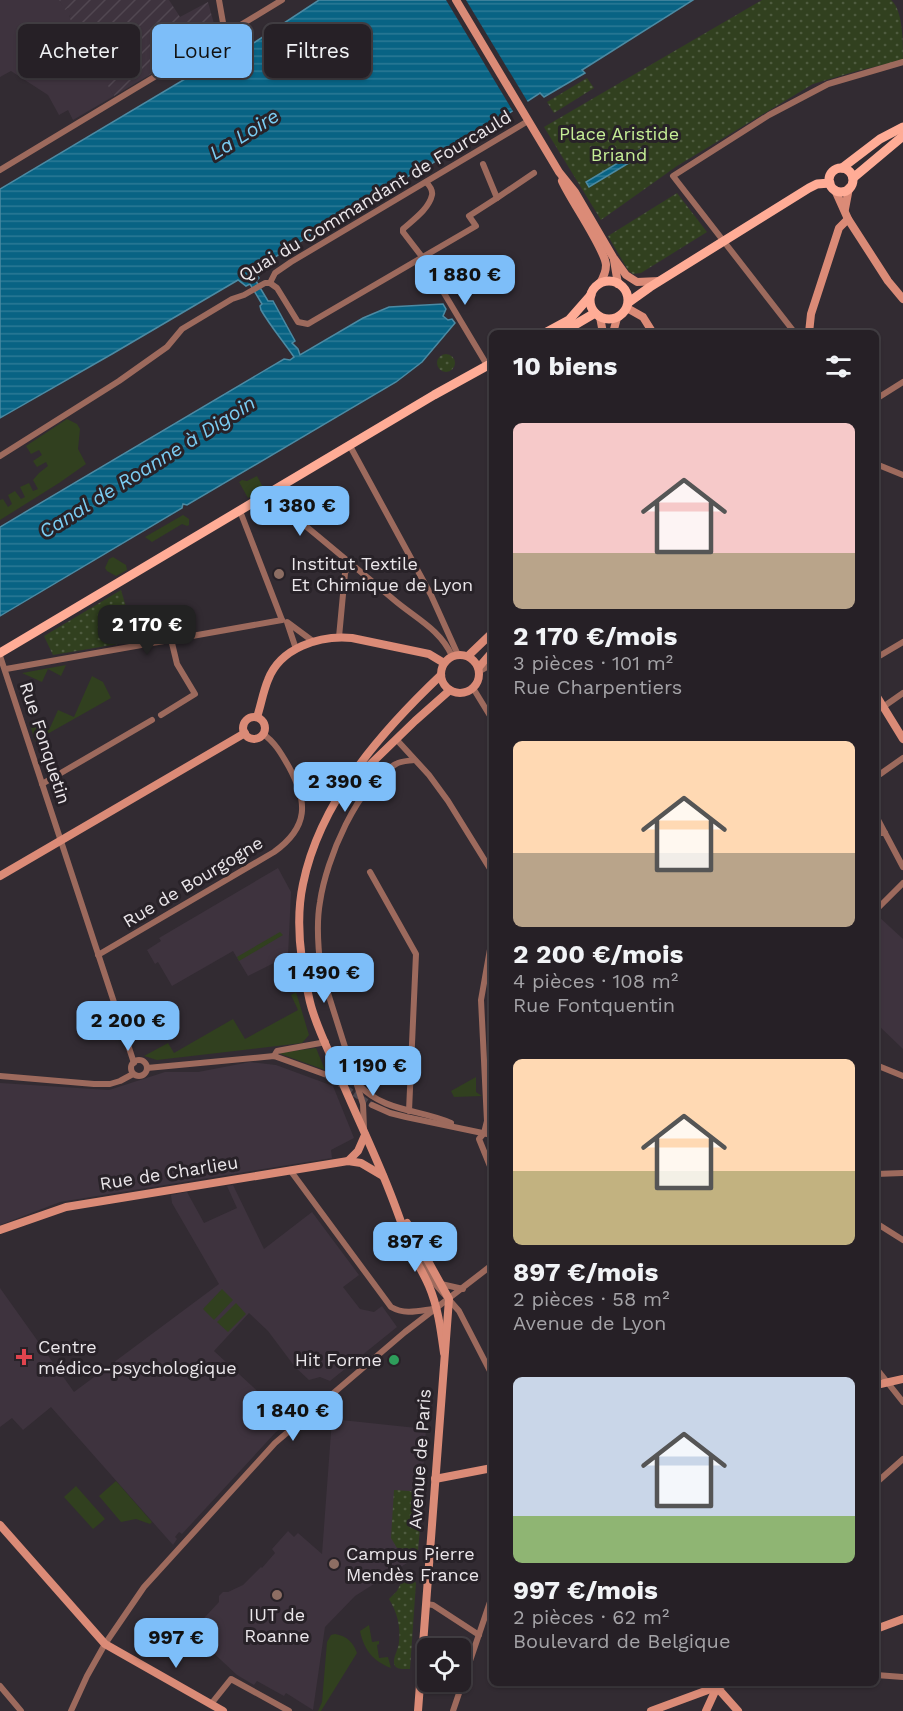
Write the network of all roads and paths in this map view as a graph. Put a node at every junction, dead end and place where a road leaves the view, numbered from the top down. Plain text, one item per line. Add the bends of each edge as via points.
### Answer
1 (219, 0) edge
2 (282, 0) edge
3 (456, 0) edge
4 (223, 24) edge
5 (242, 24) edge
6 (903, 62) edge
7 (152, 78) edge
8 (528, 121) junction
9 (903, 127) edge
10 (903, 136) edge
11 (483, 164) dead end
12 (838, 169) junction
13 (0, 170) edge
14 (534, 173) dead end
15 (853, 178) junction
16 (426, 182) junction
17 (832, 186) junction
18 (809, 188) junction
19 (849, 188) junction
20 (496, 198) junction
21 (845, 210) junction
22 (848, 219) junction
23 (598, 238) junction
24 (723, 242) junction
25 (613, 257) junction
26 (423, 258) junction
27 (659, 281) junction
28 (270, 283) junction
29 (600, 284) junction
30 (621, 286) junction
31 (650, 287) junction
32 (591, 295) junction
33 (903, 299) edge
34 (628, 305) junction
35 (597, 315) junction
36 (617, 318) junction
37 (551, 330) edge
38 (567, 330) edge
39 (602, 330) edge
40 (614, 330) edge
41 (651, 330) edge
42 (793, 330) edge
43 (809, 330) edge
44 (489, 362) edge
45 (489, 365) edge
46 (903, 382) edge
47 (879, 397) edge
48 (350, 446) junction
49 (0, 456) edge
50 (879, 465) edge
51 (903, 475) edge
52 (270, 493) junction
53 (240, 511) junction
54 (350, 563) junction
55 (284, 621) junction
56 (489, 636) edge
57 (339, 637) junction
58 (171, 639) junction
59 (314, 642) junction
60 (903, 642) edge
61 (296, 649) junction
62 (0, 654) edge
63 (455, 656) junction
64 (468, 656) junction
65 (489, 656) edge
66 (879, 656) edge
67 (444, 663) junction
68 (489, 666) edge
69 (6, 669) junction
70 (479, 669) junction
71 (441, 675) junction
72 (473, 688) junction
73 (450, 690) junction
74 (903, 693) edge
75 (879, 700) edge
76 (883, 707) junction
77 (489, 714) edge
78 (161, 715) dead end
79 (257, 717) junction
80 (152, 720) dead end
81 (244, 733) junction
82 (263, 734) junction
83 (396, 739) junction
84 (903, 739) edge
85 (903, 758) edge
86 (414, 760) junction
87 (879, 775) edge
88 (42, 784) junction
89 (341, 793) junction
90 (879, 822) edge
91 (879, 833) edge
92 (885, 833) junction
93 (61, 840) junction
94 (489, 867) edge
95 (903, 867) edge
96 (370, 872) dead end
97 (0, 876) edge
98 (903, 883) edge
99 (879, 907) edge
100 (98, 955) junction
101 (489, 955) edge
102 (326, 1042) junction
103 (274, 1056) junction
104 (134, 1063) junction
105 (879, 1066) edge
106 (147, 1068) junction
107 (133, 1074) junction
108 (324, 1074) tunnel mouth
109 (0, 1076) edge
110 (903, 1076) edge
111 (357, 1083) junction
112 (372, 1104) tunnel mouth
113 (409, 1111) junction
114 (458, 1127) junction
115 (484, 1133) junction
116 (489, 1134) edge
117 (364, 1135) junction
118 (348, 1161) junction
119 (489, 1164) edge
120 (290, 1170) junction
121 (903, 1173) edge
122 (879, 1174) edge
123 (383, 1176) junction
124 (388, 1188) junction
125 (879, 1225) edge
126 (0, 1230) edge
127 (405, 1230) junction
128 (903, 1240) edge
129 (489, 1267) edge
130 (441, 1284) junction
131 (463, 1289) junction
132 (449, 1299) junction
133 (436, 1309) junction
134 (446, 1336) junction
135 (444, 1353) junction
136 (489, 1369) edge
137 (879, 1372) edge
138 (903, 1379) edge
139 (887, 1383) junction
140 (879, 1384) edge
141 (903, 1402) edge
142 (903, 1459) edge
143 (489, 1469) edge
144 (435, 1479) junction
145 (879, 1480) edge
146 (0, 1525) edge
147 (426, 1604) junction
148 (489, 1605) edge
149 (903, 1619) edge
150 (879, 1625) edge
151 (479, 1635) junction
152 (105, 1644) junction
153 (879, 1675) edge
154 (903, 1677) edge
155 (0, 1686) edge
156 (713, 1686) edge
157 (715, 1686) edge
158 (716, 1686) edge
159 (211, 1704) junction
160 (21, 1711) edge
161 (71, 1711) edge
162 (224, 1711) edge
163 (290, 1711) edge
164 (418, 1711) edge
165 (453, 1711) edge
166 (651, 1711) edge
167 (706, 1711) edge
168 (738, 1711) edge

1 - 4 street
2 - 5 street
3 - 8 main road
6 - 24 street via 828,84 769,115 673,176
7 - 13 street
8 - 16 street, Quai du Commandant de Fourcauld
8 - 23 main road via 575,192
9 - 12 main road
10 - 15 main road
11 - 20 street
12 - 15 main road via 848,170
12 - 17 main road via 830,176
12 - 18 main road
14 - 20 street
15 - 19 main road
16 - 26 street via 432,196 403,230
16 - 28 street, Quai du Commandant de Fourcauld via 283,267
17 - 18 main road via 817,184
17 - 19 main road via 842,191
17 - 21 main road
18 - 24 main road
19 - 21 main road
20 - 26 street via 469,216 476,226
21 - 22 main road
22 - 33 main road
22 - 43 main road via 839,228
23 - 25 main road
23 - 29 main road via 606,265
24 - 27 main road
24 - 42 street
25 - 27 main road via 633,280
25 - 30 main road
26 - 28 street via 308,324 298,322
26 - 44 street
27 - 31 main road
28 - 49 street, Quai du Commandant de Fourcauld via 231,299 182,329 167,347 119,381
29 - 30 main road via 609,281
29 - 32 main road
30 - 31 main road
30 - 34 main road
31 - 34 main road
32 - 35 main road
32 - 37 main road via 569,320
34 - 36 main road
34 - 41 main road
35 - 36 main road via 607,320
35 - 38 main road
35 - 39 main road
36 - 40 main road
45 - 48 main road
46 - 47 street
48 - 52 main road
48 - 63 street via 431,595
50 - 51 street
52 - 53 main road
52 - 54 street
53 - 55 street
53 - 62 main road
54 - 57 street via 345,573
54 - 63 street via 432,628
55 - 58 street
55 - 59 street
55 - 61 street
56 - 64 main road
57 - 59 main road
57 - 67 main road via 429,654
58 - 69 street
58 - 78 street via 177,664 195,694
59 - 61 main road
60 - 66 street
61 - 79 main road via 282,658 272,672
62 - 69 street, Rue Fonquetin
63 - 64 main road
63 - 67 main road
64 - 70 main road
65 - 70 main road
67 - 71 main road
68 - 70 street
69 - 88 street, Rue Fonquetin
70 - 72 main road
71 - 73 main road
71 - 89 main road via 371,749
72 - 73 main road via 462,693
72 - 77 street
73 - 83 main road
74 - 76 street
75 - 76 main road
76 - 84 main road
79 - 81 main road via 246,720
79 - 82 main road via 265,724
80 - 88 street
81 - 82 main road via 254,739
81 - 93 main road
82 - 100 street, Rue de Bourgogne via 280,752 302,795 302,816 296,830 283,846 258,862
83 - 86 street
83 - 89 main road
85 - 87 street
86 - 94 street via 448,801
86 - 111 street via 395,764 362,798 337,840 320,902 321,970
88 - 93 street, Rue Fonquetin
89 - 102 main road via 315,843 302,885 301,950 310,1003
90 - 92 street
91 - 92 street
92 - 95 street
93 - 97 main road
93 - 100 street, Rue Fonquetin
96 - 113 street via 416,954
98 - 99 street
100 - 104 street, Rue Fonquetin
101 - 115 street via 481,1000 487,1121
102 - 103 street via 277,1050
102 - 117 main road
103 - 106 street
103 - 108 street
104 - 106 street via 141,1061
104 - 107 street
105 - 110 street
106 - 107 street via 141,1076
107 - 109 street via 110,1084
111 - 113 street via 375,1099
111 - 117 street via 363,1104
112 - 114 street via 398,1115
113 - 114 street
114 - 115 street
115 - 116 street
115 - 119 street via 478,1139
117 - 118 main road via 358,1152
117 - 123 main road
118 - 120 main road, Rue de Charlieu
118 - 123 main road, Rue de Charlieu via 361,1162
120 - 126 main road, Rue de Charlieu via 66,1207
120 - 133 street via 391,1307 408,1313
121 - 122 street
123 - 124 main road
124 - 127 main road
124 - 130 main road
125 - 128 street
127 - 132 street via 436,1285
127 - 133 main road
129 - 131 street
130 - 131 street
130 - 132 main road
131 - 132 street
132 - 133 street
132 - 134 main road
132 - 136 street
133 - 134 street
133 - 135 main road
133 - 152 street via 275,1443 144,1587
134 - 135 main road
135 - 144 main road, Avenue de Paris
137 - 139 street
138 - 139 main road
139 - 140 main road
139 - 141 street
142 - 145 street
143 - 144 main road
144 - 147 main road, Avenue de Paris
146 - 152 main road
147 - 151 street
147 - 164 main road, Avenue de Paris
148 - 151 street
149 - 150 main road
151 - 165 street
152 - 159 main road
152 - 161 street
153 - 154 street
155 - 160 street
156 - 166 main road
157 - 167 main road
158 - 168 main road
159 - 162 main road
159 - 163 street via 231,1679

